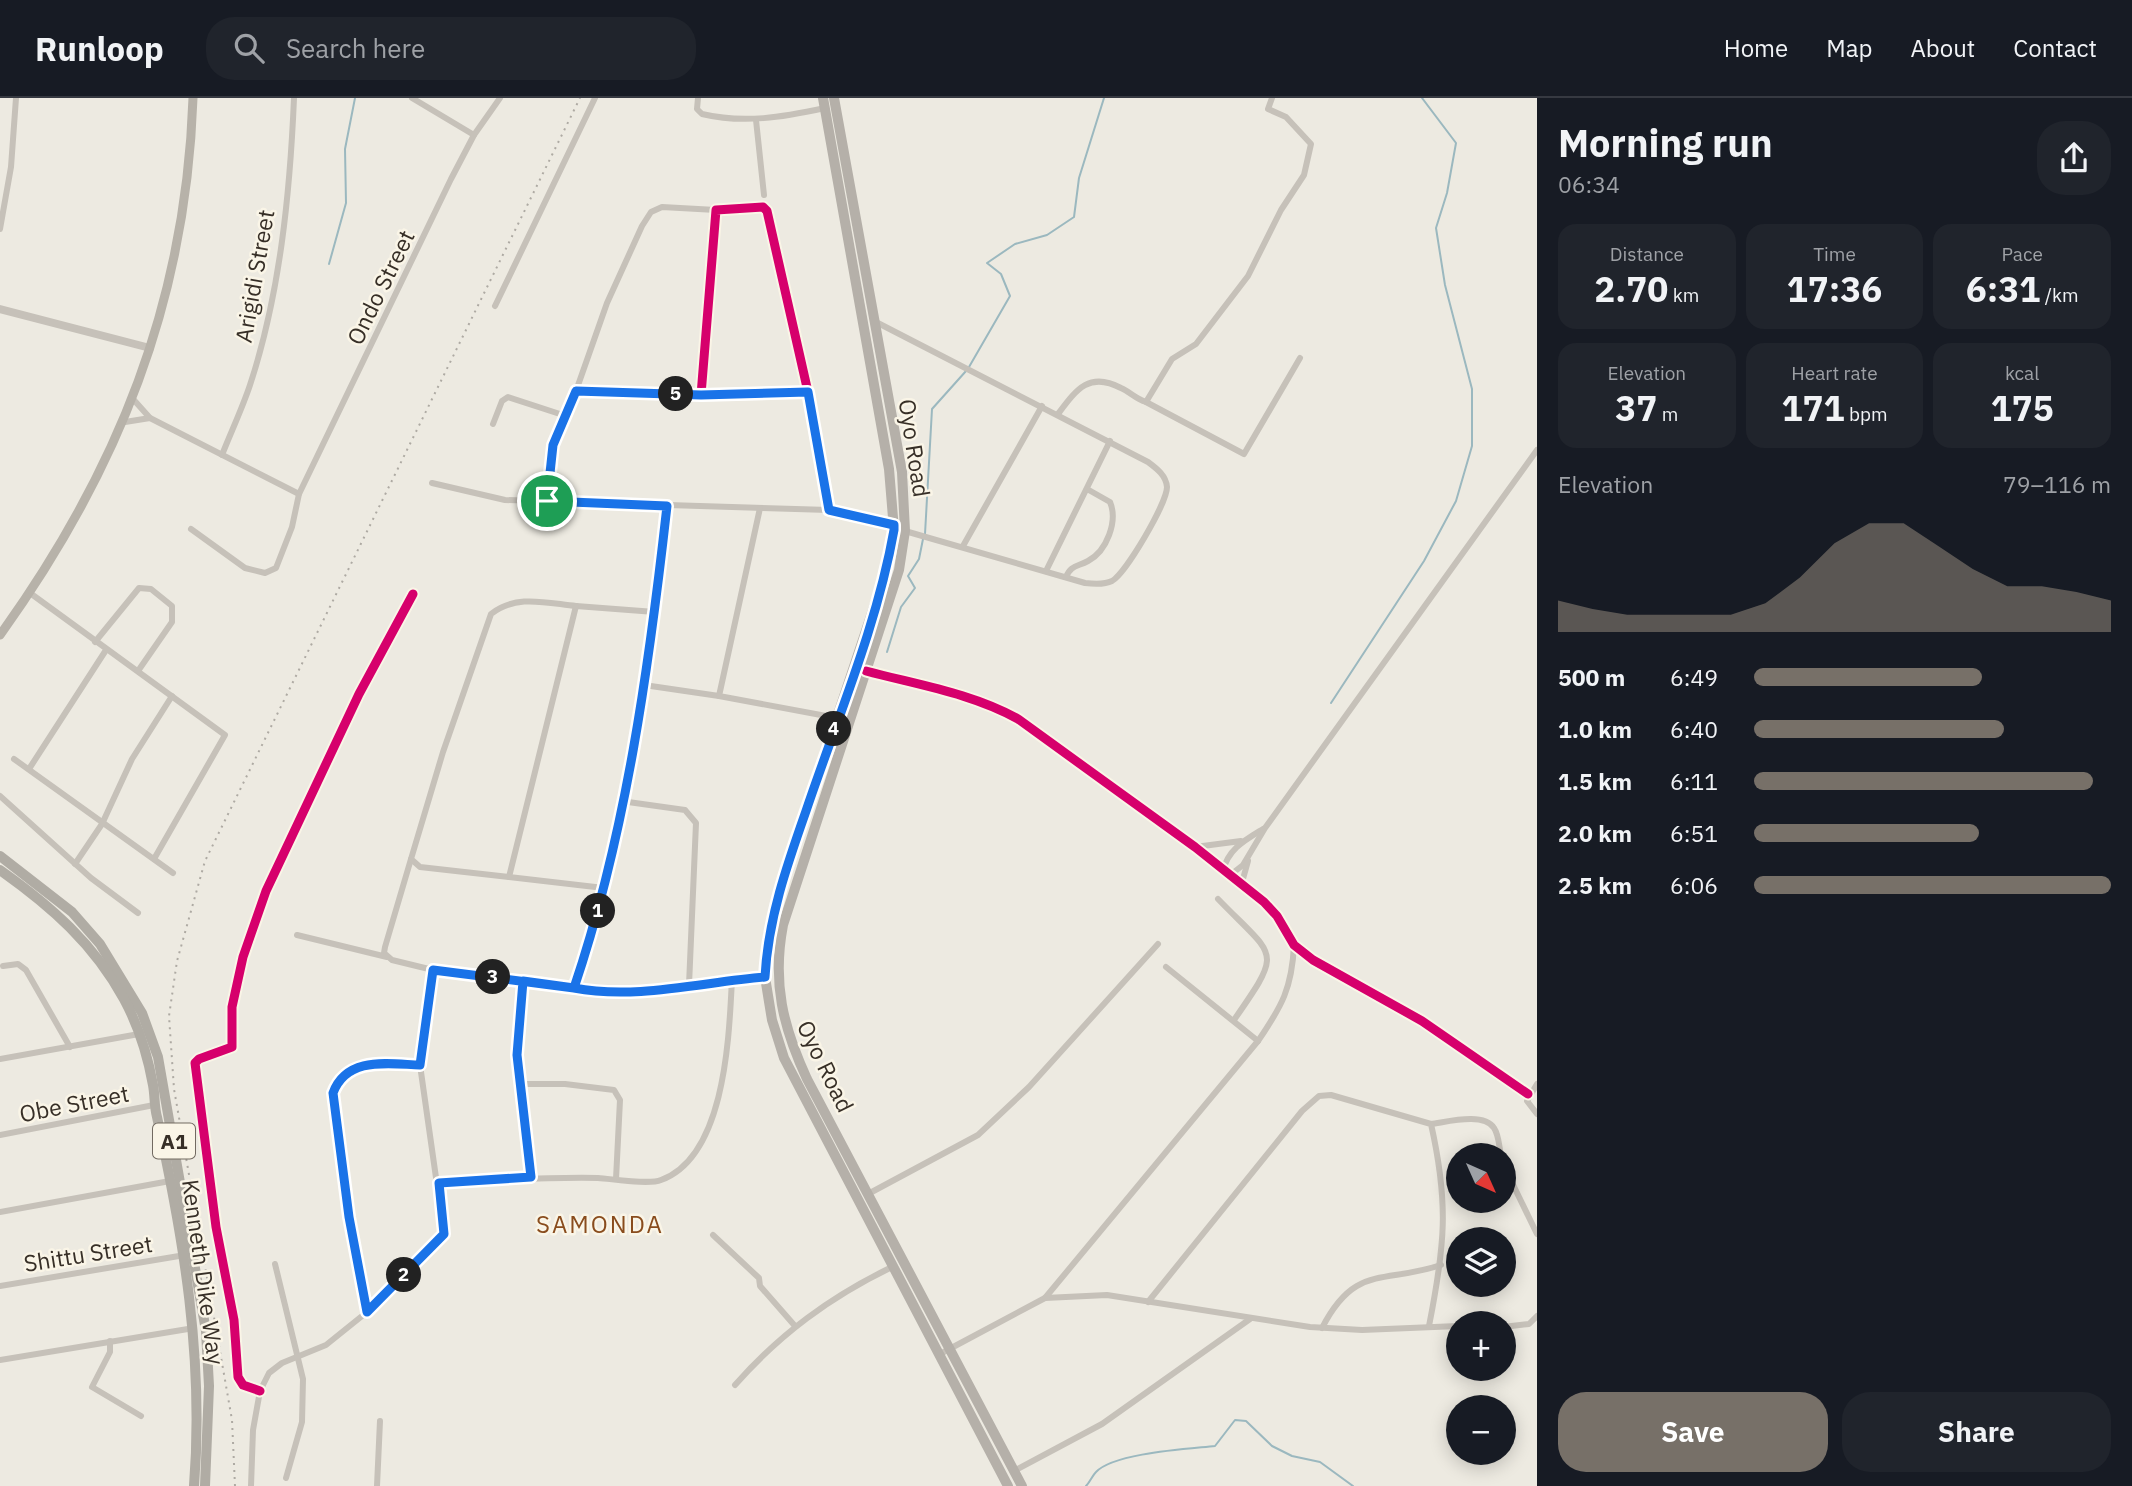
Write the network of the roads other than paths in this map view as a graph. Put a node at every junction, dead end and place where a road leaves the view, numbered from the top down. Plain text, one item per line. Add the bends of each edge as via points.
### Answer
1 (16, 98) edge
2 (193, 98) edge
3 (294, 98) edge
4 (412, 98) edge
5 (500, 98) edge
6 (595, 98) edge
7 (698, 98) edge
8 (834, 98) edge
9 (1272, 98) edge
10 (824, 103) edge
11 (756, 120) junction
12 (834, 128) junction
13 (474, 135) junction
14 (764, 195) dead end
15 (716, 210) junction
16 (0, 229) edge
17 (495, 306) dead end
18 (0, 309) edge
19 (874, 321) junction
20 (150, 348) junction
21 (1300, 358) dead end
22 (576, 391) junction
23 (808, 392) junction
24 (701, 395) junction
25 (133, 399) junction
26 (1146, 402) junction
27 (1042, 406) junction
28 (1058, 414) junction
29 (563, 415) junction
30 (150, 418) junction
31 (125, 422) junction
32 (493, 424) dead end
33 (1110, 441) junction
34 (1537, 450) edge
35 (222, 455) junction
36 (432, 483) dead end
37 (1087, 489) junction
38 (299, 494) junction
39 (547, 501) junction
40 (667, 506) junction
41 (760, 508) junction
42 (829, 510) junction
43 (894, 525) junction
44 (191, 529) dead end
45 (905, 531) junction
46 (963, 546) junction
47 (1046, 571) junction
48 (1066, 577) junction
49 (30, 593) junction
50 (413, 594) dead end
51 (576, 606) junction
52 (655, 612) junction
53 (0, 635) edge
54 (95, 642) junction
55 (106, 650) junction
56 (138, 671) junction
57 (866, 671) junction
58 (644, 685) junction
59 (172, 696) junction
60 (719, 696) junction
61 (838, 718) junction
62 (14, 759) dead end
63 (29, 769) junction
64 (0, 796) edge
65 (621, 801) junction
66 (102, 824) junction
67 (1265, 828) junction
68 (1243, 841) junction
69 (1195, 847) junction
70 (1250, 853) junction
71 (0, 856) edge
72 (154, 859) junction
73 (411, 859) junction
74 (75, 864) junction
75 (0, 870) edge
76 (1223, 871) junction
77 (173, 873) dead end
78 (1229, 876) junction
79 (509, 877) junction
80 (1241, 886) junction
81 (604, 888) junction
82 (1218, 899) dead end
83 (138, 914) dead end
84 (297, 935) dead end
85 (1158, 944) dead end
86 (1294, 945) junction
87 (387, 957) junction
88 (3, 966) dead end
89 (1166, 967) dead end
90 (433, 970) junction
91 (765, 977) junction
92 (733, 979) junction
93 (523, 981) junction
94 (689, 985) junction
95 (574, 988) junction
96 (1234, 1020) junction
97 (138, 1034) junction
98 (150, 1034) junction
99 (1258, 1041) junction
100 (70, 1047) junction
101 (0, 1059) edge
102 (420, 1065) junction
103 (519, 1084) junction
104 (1537, 1084) edge
105 (1528, 1094) junction
106 (154, 1105) junction
107 (1537, 1114) edge
108 (1431, 1124) junction
109 (0, 1135) edge
110 (1498, 1143) edge
111 (531, 1177) junction
112 (616, 1179) junction
113 (171, 1181) junction
114 (439, 1183) junction
115 (868, 1194) junction
116 (1516, 1194) edge
117 (0, 1212) edge
118 (1537, 1234) edge
119 (713, 1235) dead end
120 (188, 1255) junction
121 (275, 1264) dead end
122 (1441, 1265) junction
123 (892, 1267) junction
124 (0, 1286) edge
125 (1045, 1298) junction
126 (1148, 1302) junction
127 (367, 1312) junction
128 (1537, 1316) edge
129 (1250, 1319) junction
130 (795, 1326) junction
131 (1429, 1326) junction
132 (1446, 1326) edge
133 (1516, 1326) edge
134 (194, 1328) junction
135 (1322, 1328) junction
136 (110, 1341) junction
137 (951, 1348) junction
138 (940, 1354) junction
139 (298, 1356) junction
140 (0, 1360) edge
141 (735, 1385) dead end
142 (260, 1391) junction
143 (141, 1416) dead end
144 (380, 1422) dead end
145 (1014, 1471) junction
146 (286, 1478) dead end
147 (194, 1486) edge
148 (205, 1486) edge
149 (251, 1486) edge
150 (377, 1486) edge
151 (1008, 1486) edge
152 (1022, 1486) edge

1 - 16 street
2 - 20 main road via 184,207
3 - 35 street, Arigidi Street via 284,219 267,321 250,385
4 - 13 street
5 - 13 street, Ondo Street
6 - 17 street
7 - 11 street via 697,109 702,114
8 - 12 main road, Oyo Road
9 - 26 street via 1268,109 1286,117 1311,144 1304,175 1248,276 1196,344 1172,359
10 - 11 street
10 - 12 main road, Oyo Road
11 - 14 street
12 - 19 main road, Oyo Road
12 - 43 main road, Oyo Road
13 - 38 street, Ondo Street
15 - 22 street via 673,205 651,212 607,303
15 - 23 street via 763,207 767,211
15 - 24 street
18 - 20 street
19 - 27 street
19 - 45 main road, Oyo Road via 902,472
20 - 25 main road
21 - 26 street via 1244,454
22 - 24 street
22 - 29 street
23 - 24 street
23 - 42 street
25 - 30 street
25 - 31 main road
26 - 28 street via 1109,382 1090,381 1078,387
27 - 28 street
27 - 46 street
28 - 33 street
29 - 32 street via 508,397
29 - 39 street via 553,445
30 - 31 street
30 - 35 street
31 - 49 main road via 71,527
33 - 37 street
33 - 48 street via 1162,473 1167,486 1163,501 1133,556 1111,581 1093,584
34 - 67 street
35 - 38 street
36 - 39 street via 505,500
37 - 47 street
37 - 48 street via 1110,502 1114,525 1094,556 1072,567
38 - 44 street, Ondo Street via 282,556 276,568 265,573 245,568
39 - 40 street
40 - 41 street
40 - 52 street
41 - 42 street
41 - 60 street
42 - 43 street
43 - 61 main road, Oyo Road via 881,589
45 - 46 street
45 - 57 main road, Oyo Road via 899,570
46 - 47 street
47 - 48 street
49 - 53 main road
49 - 54 street
50 - 142 street via 359,694 266,891 243,957 232,1007 232,1047 195,1063 216,1227 234,1321 238,1377 243,1385
51 - 52 street
51 - 73 street via 517,601 491,614
51 - 79 street
52 - 58 street
54 - 55 street
54 - 56 street via 139,587 151,589 172,606 173,622
55 - 56 street
55 - 63 street
56 - 59 street
57 - 69 street via 992,704
57 - 115 main road, Oyo Road via 782,925 777,976 782,1016 795,1053
58 - 60 street
58 - 65 street
59 - 66 street via 132,759
59 - 72 street via 222,731 225,740
60 - 61 street
61 - 91 main road, Oyo Road via 771,925
62 - 63 street
63 - 66 street
64 - 74 street
65 - 81 street
65 - 94 street via 685,810 696,823
66 - 72 street
66 - 74 street
67 - 68 street
67 - 70 street
68 - 69 street
68 - 76 street
69 - 76 street
70 - 78 street
70 - 80 street
71 - 98 highway, Kenneth Dike Way / A1 via 72,912 100,944 129,988
72 - 77 street
73 - 79 street via 420,867
73 - 87 street via 385,947
74 - 83 street
75 - 97 highway, Kenneth Dike Way / A1 via 59,914 89,946 125,1001
76 - 78 street
78 - 80 street
79 - 81 street
80 - 86 street via 1277,916
81 - 95 street
82 - 96 street via 1265,947 1269,962 1263,979
84 - 87 street
85 - 115 street via 1029,1087 978,1135
86 - 99 street via 1293,975 1284,1003
86 - 105 street via 1422,1021
87 - 90 street
88 - 100 street via 18,964 26,970
89 - 96 street
90 - 93 street
90 - 102 street
91 - 92 street
91 - 123 main road, Oyo Road via 784,1058
92 - 94 street
92 - 112 street via 723,1087 698,1147 680,1169 660,1181
93 - 95 street
93 - 103 street
94 - 95 street via 602,991
96 - 99 street
97 - 98 street
97 - 100 street
97 - 106 highway, Kenneth Dike Way / A1 via 154,1087
98 - 120 highway, Kenneth Dike Way / A1 via 164,1087
99 - 125 street
100 - 101 street
102 - 114 street
102 - 127 street via 359,1066 338,1081 333,1093
103 - 111 street
103 - 112 street via 614,1090 620,1100
104 - 105 street
105 - 107 street via 1527,1101
106 - 109 street, Obe Street
106 - 113 highway, Kenneth Dike Way / A1
108 - 110 street via 1489,1122
108 - 122 street via 1444,1203
108 - 126 street via 1331,1095 1319,1096 1301,1111
111 - 112 street
111 - 114 street
113 - 117 street
113 - 120 highway, Kenneth Dike Way / A1
114 - 127 street via 444,1234
115 - 137 main road, Oyo Road
116 - 118 street
119 - 130 street via 759,1278 760,1286
120 - 124 street, Shittu Street
120 - 134 highway, Kenneth Dike Way / A1
120 - 148 highway, Kenneth Dike Way / A1 via 206,1331
121 - 139 street
122 - 131 street
122 - 135 street via 1362,1282 1335,1301
123 - 130 street via 846,1289
123 - 138 main road, Oyo Road
125 - 126 street via 1107,1296
125 - 137 street
126 - 129 street
127 - 139 street via 326,1345
128 - 133 street via 1529,1325
129 - 135 street
129 - 145 street via 1102,1424
130 - 141 street via 767,1348
131 - 132 street
131 - 135 street
134 - 136 street
134 - 147 highway, Kenneth Dike Way / A1 via 199,1419
136 - 140 street
136 - 143 street via 110,1352 92,1387
137 - 138 street
137 - 145 main road, Oyo Road
138 - 151 main road, Oyo Road
139 - 142 street via 269,1373
139 - 146 street via 304,1406
142 - 149 street
144 - 150 street
145 - 152 main road, Oyo Road

